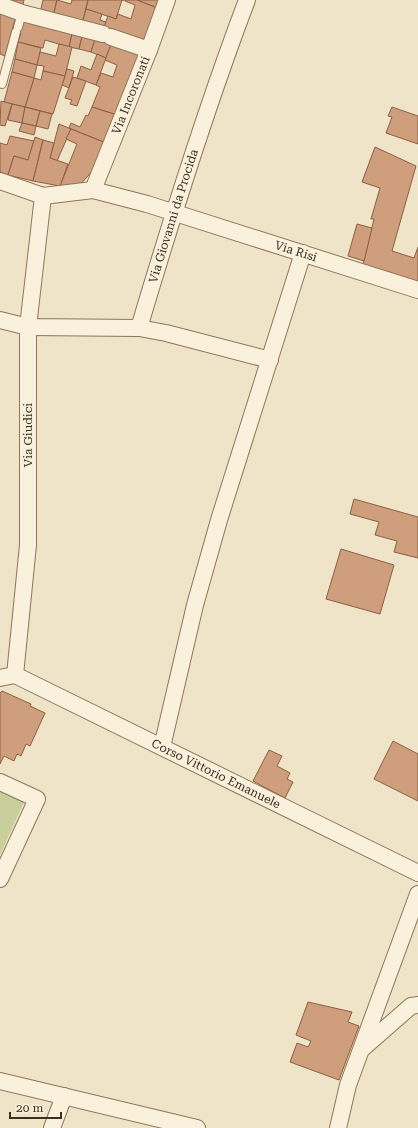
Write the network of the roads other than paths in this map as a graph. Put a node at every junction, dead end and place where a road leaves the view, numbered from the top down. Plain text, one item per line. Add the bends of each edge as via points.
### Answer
1 (167, 0) edge
2 (247, 0) edge
3 (0, 5) edge
4 (19, 24) junction
5 (149, 50) junction
6 (2, 84) dead end
7 (0, 181) edge
8 (92, 190) junction
9 (43, 196) junction
10 (173, 213) junction
11 (303, 253) junction
12 (418, 290) edge
13 (0, 320) edge
14 (28, 327) junction
15 (139, 328) junction
16 (270, 360) junction
17 (7, 676) edge
18 (162, 746) junction
19 (0, 782) edge
20 (418, 873) edge
21 (0, 879) edge
22 (418, 894) edge
23 (418, 1005) edge
24 (362, 1049) junction
25 (0, 1081) edge
26 (64, 1096) junction
27 (157, 1123) edge
28 (52, 1128) edge
29 (197, 1128) edge
30 (338, 1128) edge

1 - 5 street, Via Incoronati
2 - 10 street, Via Giovanni da Procida via 218,77
3 - 4 street
4 - 5 street via 107,35
4 - 6 lane
5 - 8 street, Via Incoronati
7 - 9 street
8 - 9 street
8 - 10 street, Via Risi
9 - 14 street, Via Giudici
10 - 11 street, Via Risi
10 - 15 street, Via Giovanni da Procida
11 - 12 street, Via Risi
11 - 16 street
13 - 14 street
14 - 15 street
14 - 17 street, Via Giudici via 28,545
15 - 16 street
16 - 18 street via 194,605
17 - 18 street, Corso Vittorio Emanuele
18 - 20 street, Corso Vittorio Emanuele
19 - 21 street via 37,799
22 - 24 street
23 - 24 street via 411,1006
24 - 30 street via 348,1085
25 - 26 street
26 - 27 street
26 - 28 street
27 - 29 street

